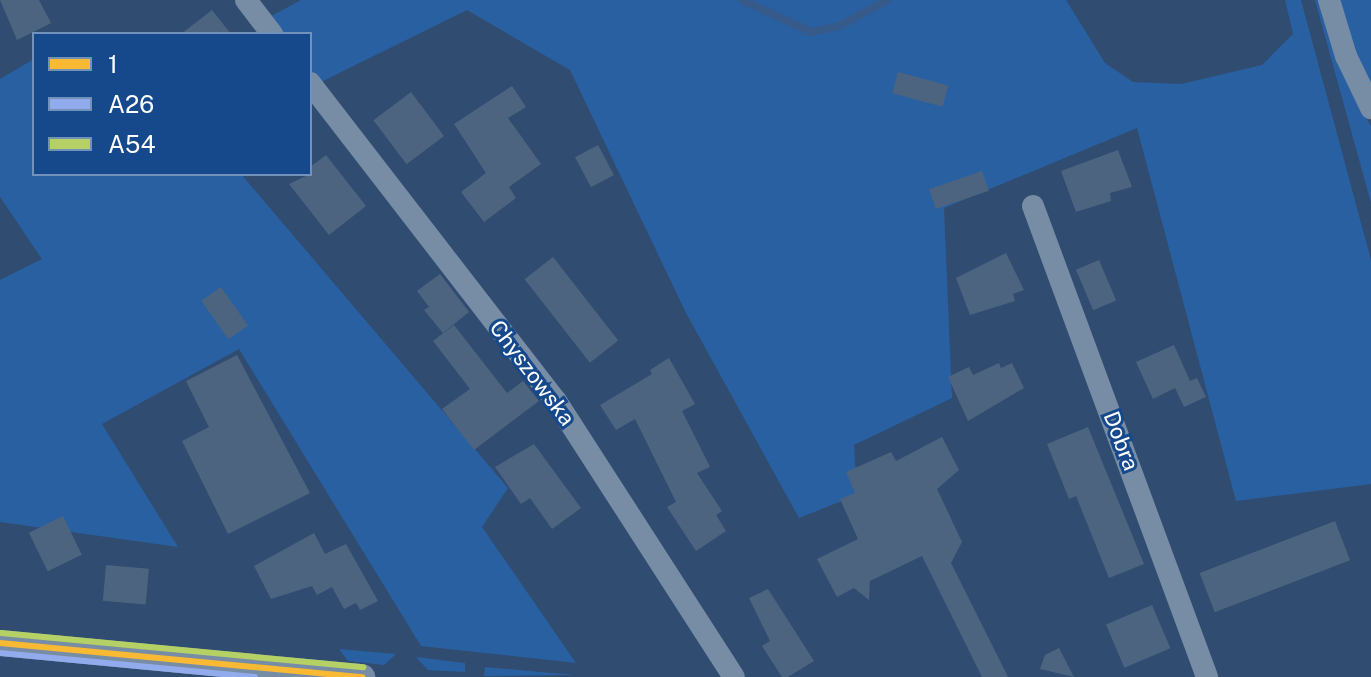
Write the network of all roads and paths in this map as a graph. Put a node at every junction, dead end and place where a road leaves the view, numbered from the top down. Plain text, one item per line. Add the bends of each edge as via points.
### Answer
1 (246, 0) edge
2 (1329, 0) edge
3 (270, 32) edge
4 (312, 86) edge
5 (1371, 108) edge
6 (1033, 206) dead end
7 (0, 643) edge
8 (362, 677) edge
9 (734, 677) edge
10 (1207, 677) edge

1 - 3 street
2 - 5 street via 1346,56
4 - 9 street, Chyszowska via 556,401
6 - 10 street, Dobra
7 - 8 street

